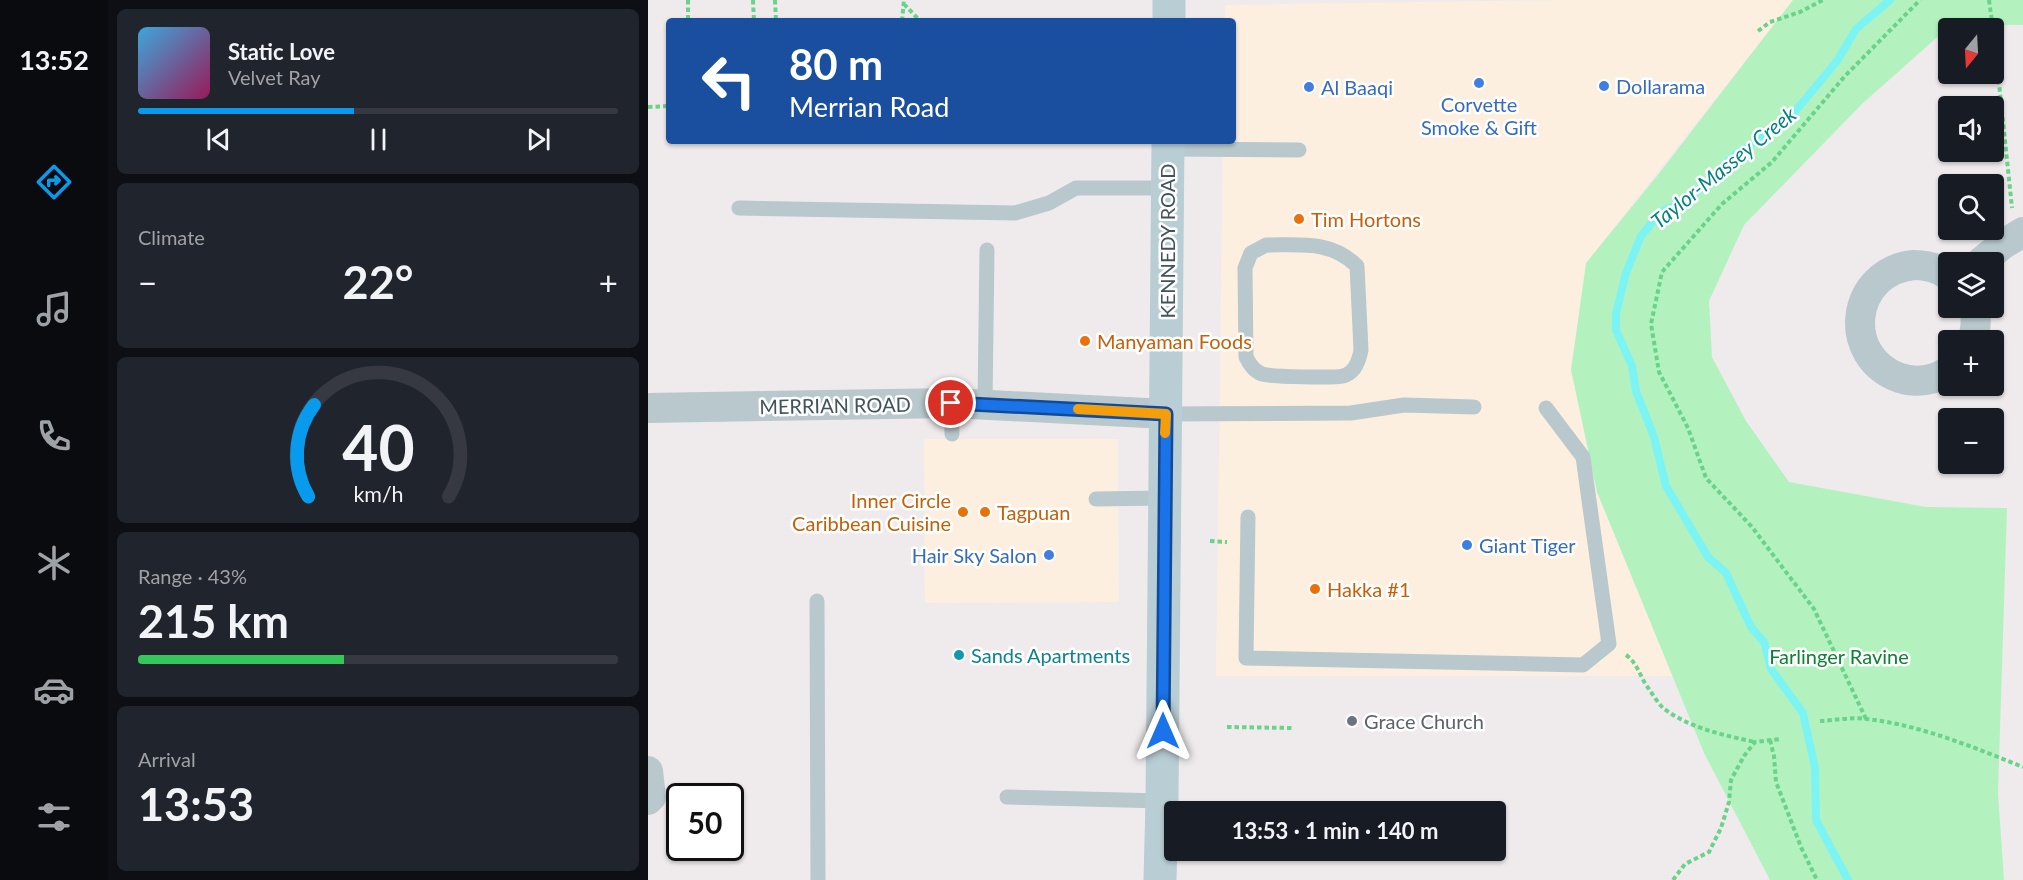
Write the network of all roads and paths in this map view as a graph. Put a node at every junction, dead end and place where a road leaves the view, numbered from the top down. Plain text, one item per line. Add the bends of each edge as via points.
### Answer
1 (688, 0) edge
2 (753, 0) edge
3 (776, 0) edge
4 (1169, 0) edge
5 (1823, 0) edge
6 (1920, 0) edge
7 (1989, 0) edge
8 (904, 2) edge
9 (688, 18) edge
10 (754, 18) edge
11 (776, 18) edge
12 (902, 18) edge
13 (917, 18) edge
14 (1169, 18) edge
15 (1992, 18) edge
16 (1758, 31) dead end
17 (1999, 84) edge
18 (666, 106) edge
19 (648, 107) edge
20 (1168, 145) edge
21 (1299, 150) dead end
22 (1167, 188) junction
23 (739, 208) dead end
24 (2022, 232) edge
25 (987, 250) dead end
26 (1995, 252) edge
27 (1357, 266) joint
28 (1938, 269) edge
29 (1938, 376) edge
30 (951, 403) junction
31 (985, 404) junction
32 (1474, 407) dead end
33 (648, 408) edge
34 (1546, 408) dead end
35 (1166, 414) junction
36 (952, 434) dead end
37 (1164, 498) junction
38 (1096, 499) dead end
39 (1248, 517) dead end
40 (817, 601) dead end
41 (1609, 644) junction
42 (1866, 719) junction
43 (1820, 721) dead end
44 (1227, 727) dead end
45 (1293, 728) dead end
46 (1780, 739) dead end
47 (1770, 740) junction
48 (1755, 742) junction
49 (2023, 767) edge
50 (648, 771) edge
51 (1007, 797) dead end
52 (648, 800) edge
53 (1162, 801) junction
54 (1164, 840) edge
55 (818, 880) edge
56 (1673, 880) edge
57 (1817, 880) edge

1 - 9 path
2 - 10 path
3 - 11 path
4 - 14 main road
5 - 16 path
6 - 42 path via 1845,76 1772,162 1722,204 1662,272 1651,324 1659,372 1688,428 1706,478 1752,527 1814,609
7 - 15 path
8 - 12 path
8 - 13 path
17 - 24 path via 2012,208
18 - 19 path
20 - 21 lane
20 - 22 main road, KENNEDY ROAD
22 - 23 lane via 1076,188 1049,203 1015,213
22 - 35 main road, KENNEDY ROAD
24 - 26 street
25 - 31 lane
27 - 27 lane via 1361,350 1353,369 1344,376 1275,377 1252,368 1246,357 1245,268 1251,253 1266,245 1319,246 1346,255
28 - 29 street via 1902,266 1884,275 1870,289 1861,307 1859,326 1864,346 1875,363 1889,374 1907,380
30 - 31 street, MERRIAN ROAD
30 - 33 street, MERRIAN ROAD
30 - 36 lane
31 - 35 street, MERRIAN ROAD
32 - 35 lane via 1404,405 1350,413
34 - 41 lane via 1583,457
35 - 37 main road, KENNEDY ROAD
37 - 38 lane
37 - 53 main road, KENNEDY ROAD
39 - 41 lane via 1246,658 1583,665
40 - 55 lane
41 - 48 path via 1633,660 1662,707 1693,725
42 - 43 path
42 - 49 path via 1964,744
44 - 45 path
46 - 47 path
47 - 48 path
47 - 57 path via 1776,782
48 - 56 path via 1731,780 1729,802 1709,852 1685,864
50 - 52 street
51 - 53 lane
53 - 54 main road, KENNEDY ROAD

